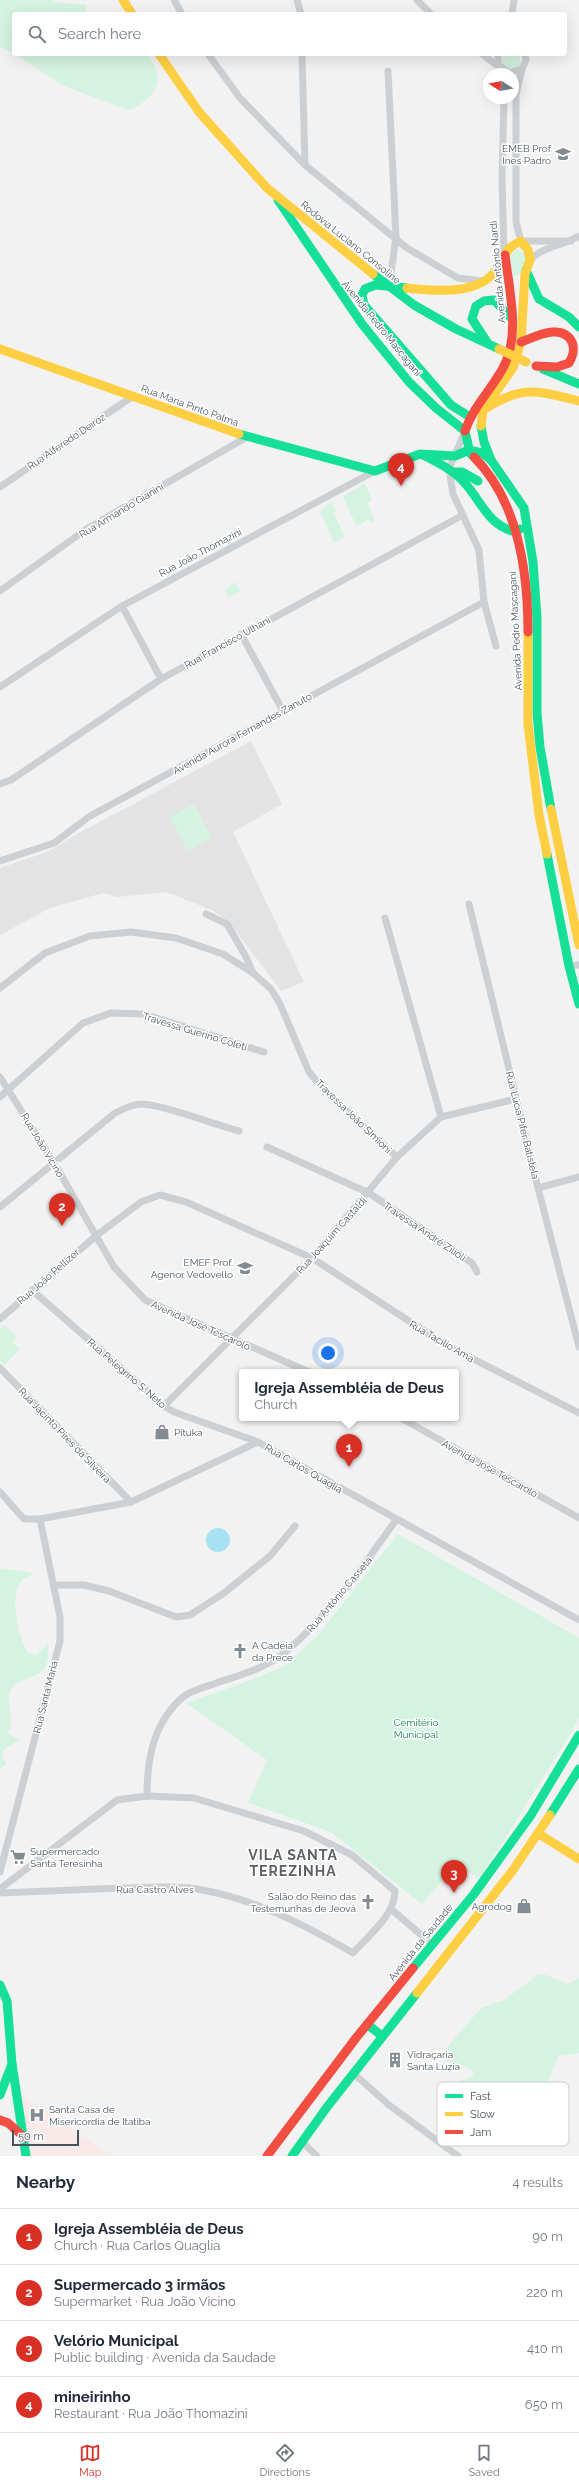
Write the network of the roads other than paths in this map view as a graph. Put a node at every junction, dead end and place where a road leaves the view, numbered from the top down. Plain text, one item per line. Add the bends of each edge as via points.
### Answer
1 (123, 0) edge
2 (174, 0) edge
3 (297, 0) edge
4 (418, 0) edge
5 (514, 0) edge
6 (131, 12) edge
7 (181, 12) edge
8 (300, 12) edge
9 (429, 12) edge
10 (512, 12) edge
11 (160, 56) edge
12 (209, 56) edge
13 (302, 56) edge
14 (484, 56) edge
15 (498, 56) edge
16 (525, 56) edge
17 (498, 68) edge
18 (501, 68) edge
19 (522, 69) junction
20 (388, 71) dead end
21 (519, 71) edge
22 (504, 104) edge
23 (305, 165) junction
24 (272, 192) junction
25 (579, 236) edge
26 (396, 237) junction
27 (521, 241) junction
28 (572, 241) junction
29 (504, 253) junction
30 (530, 260) junction
31 (526, 272) junction
32 (507, 274) junction
33 (485, 281) junction
34 (385, 284) junction
35 (510, 317) junction
36 (579, 327) edge
37 (521, 342) junction
38 (489, 344) junction
39 (0, 349) edge
40 (536, 366) junction
41 (579, 384) edge
42 (133, 396) junction
43 (579, 401) edge
44 (483, 410) junction
45 (470, 417) junction
46 (481, 426) junction
47 (465, 433) junction
48 (247, 437) junction
49 (469, 450) junction
50 (420, 454) junction
51 (455, 456) junction
52 (491, 460) junction
53 (451, 470) junction
54 (375, 471) junction
55 (478, 481) dead end
56 (0, 487) edge
57 (463, 515) junction
58 (526, 522) junction
59 (516, 532) junction
60 (0, 591) edge
61 (484, 602) junction
62 (122, 606) junction
63 (241, 634) junction
64 (496, 646) dead end
65 (161, 679) junction
66 (0, 687) edge
67 (283, 711) junction
68 (0, 784) edge
69 (0, 861) edge
70 (469, 904) dead end
71 (206, 914) dead end
72 (386, 918) dead end
73 (578, 939) edge
74 (564, 941) junction
75 (579, 965) edge
76 (569, 966) junction
77 (253, 973) junction
78 (0, 988) edge
79 (579, 1004) edge
80 (264, 1052) dead end
81 (0, 1077) edge
82 (9, 1089) junction
83 (0, 1097) edge
84 (516, 1099) junction
85 (442, 1117) junction
86 (239, 1131) dead end
87 (267, 1147) dead end
88 (397, 1157) junction
89 (54, 1161) junction
90 (579, 1177) edge
91 (538, 1188) junction
92 (369, 1193) junction
93 (0, 1207) edge
94 (97, 1235) junction
95 (312, 1258) junction
96 (477, 1272) dead end
97 (32, 1290) junction
98 (0, 1318) edge
99 (230, 1338) junction
100 (579, 1347) edge
101 (0, 1368) edge
102 (302, 1369) edge
103 (164, 1406) junction
104 (579, 1413) edge
105 (406, 1421) edge
106 (258, 1442) junction
107 (0, 1492) edge
108 (131, 1502) junction
109 (579, 1518) edge
110 (40, 1520) junction
111 (396, 1520) junction
112 (295, 1526) dead end
113 (54, 1585) junction
114 (579, 1620) edge
115 (579, 1735) edge
116 (579, 1769) edge
117 (147, 1796) junction
118 (539, 1834) junction
119 (579, 1859) edge
120 (0, 1872) edge
121 (0, 1889) edge
122 (0, 1893) edge
123 (391, 1909) junction
124 (432, 1944) junction
125 (0, 1985) edge
126 (367, 2024) junction
127 (382, 2036) junction
128 (12, 2064) junction
129 (353, 2073) junction
130 (0, 2095) edge
131 (0, 2120) edge
132 (25, 2138) junction
133 (437, 2140) edge
134 (302, 2142) junction
135 (444, 2146) edge
136 (26, 2156) edge
137 (267, 2156) edge
138 (292, 2156) edge
139 (317, 2156) edge
140 (458, 2156) edge

1 - 6 main road
2 - 7 street
3 - 8 street
4 - 9 street
5 - 10 street
11 - 24 main road, Rodovia Luciano Consoline via 199,112
12 - 23 street via 240,98
13 - 23 street
14 - 17 street
15 - 18 street
16 - 19 street
19 - 21 street
19 - 27 street via 516,94 516,222
20 - 26 street
22 - 29 street, Avenida Antônio Nardi
23 - 26 street
24 - 34 main road, Rodovia Luciano Consoline
24 - 47 main road, Avenida Pedro Mascagani via 343,300 404,377
25 - 28 street
26 - 33 street via 407,248 458,278
26 - 34 street via 391,273
27 - 28 street
27 - 29 main road via 508,246
27 - 30 main road via 528,250
28 - 30 street via 546,249
29 - 32 main road, Avenida Antônio Nardi
29 - 33 main road via 498,268
30 - 31 main road, Avenida Antônio Nardi
31 - 32 main road via 516,280
31 - 36 main road via 539,299 569,317
31 - 37 main road, Avenida Antônio Nardi
32 - 35 main road, Avenida Antônio Nardi
33 - 34 main road via 476,286 440,291
34 - 38 main road, Rodovia Luciano Consoline via 420,309
34 - 45 main road, Avenida Pedro Mascagani via 365,289 362,294 364,305 452,405
35 - 38 main road via 494,300 484,300 475,307 472,312 474,324
35 - 45 main road, Avenida Antônio Nardi via 512,340 506,365
37 - 40 main road via 557,332 568,336 574,343 575,354 569,363 558,367
37 - 44 main road, Avenida Antônio Nardi via 513,368
38 - 40 main road, Rodovia Luciano Consoline, bridge
39 - 42 main road, Rua Maria Pinto Palma
40 - 41 main road, Rodovia Luciano Consoline
42 - 48 main road, Rua Maria Pinto Palma
42 - 56 street, Rua Alferedo Deiroz
43 - 44 main road via 535,390 519,390 503,396
44 - 46 main road
45 - 47 main road, Avenida Antônio Nardi
46 - 47 main road
46 - 52 main road
47 - 49 main road, Avenida Pedro Mascagani
47 - 51 street
48 - 54 main road, Rua Maria Pinto Palma
48 - 60 street, Rua Armando Gianini via 88,528
49 - 51 main road
49 - 52 main road via 482,453
49 - 59 main road, Avenida Pedro Mascagani via 486,468 510,512
50 - 51 main road
50 - 53 main road
50 - 54 main road, Rua João Thomazini
51 - 53 street
52 - 58 main road, Avenida Pedro Mascagani via 524,508
53 - 55 main road via 462,472
53 - 57 street via 453,494
53 - 59 main road via 490,518 506,532
54 - 62 street, Rua João Thomazini
57 - 61 street via 480,550
57 - 63 street, Rua Francisco Ulhani
58 - 59 main road
58 - 73 main road, Avenida Pedro Mascagani via 533,562 536,610 537,713 540,747 559,856
59 - 74 main road, Avenida Pedro Mascagani via 524,570 528,628 528,724 539,815
61 - 64 street
61 - 67 street, Avenida Aurora Fernandes Zanuto
62 - 65 street
62 - 66 street, Rua João Thomazini
63 - 65 street, Rua Francisco Ulhani
63 - 67 street
65 - 68 street, Rua Francisco Ulhani via 11,780
67 - 69 street, Avenida Aurora Fernandes Zanuto via 90,816 54,843
70 - 84 street, Rua Lúcia Pifer Batistela
71 - 77 street via 226,924
72 - 85 street
73 - 74 street
74 - 76 main road, Avenida Pedro Mascagani
75 - 76 street
76 - 79 main road, Avenida Pedro Mascagani
77 - 78 street via 223,954 176,938 131,932 90,936 45,953
77 - 88 street, Travessa João SImioni via 271,989 280,1004 309,1072 323,1089
80 - 82 street, Travessa Guerino Coleti via 144,1014 111,1013 83,1023
81 - 82 street, Rua João Vicino
82 - 83 street, Travessa Guerino Coleti
82 - 89 street, Rua João Vicino
84 - 85 street, Rua Joaquim Castaldi
84 - 91 street, Rua Lúcia Pifer Batistela
85 - 88 street, Rua Joaquim Castaldi
86 - 89 street via 140,1104 115,1113
87 - 92 street, Travessa André Zilioli
88 - 92 street, Rua Joaquim Castaldi
89 - 93 street
89 - 94 street, Rua João Vicino
90 - 91 street
91 - 100 street, Rua Lúcia Pifer Batistela
92 - 95 street, Rua Joaquim Castaldi
92 - 96 street, Travessa André Zilioli via 472,1263
94 - 95 street, Rua João Pellizer via 141,1202 160,1195 186,1202
94 - 97 street, Rua João Pellizer
94 - 99 street, Avenida José Tescarolo via 114,1267 145,1300
95 - 99 street, Rua Joaquim Castaldi
95 - 104 street, Rua Tacilio Ama via 446,1345
97 - 98 street, Rua João Pellizer
97 - 103 street, Rua Pelegrino S. Neto
99 - 102 street, Avenida José Tescarolo
99 - 103 street, Rua Joaquim Castaldi
101 - 108 street, Rua Jacinto Pires da Silveira
103 - 106 street, Rua Pelegrino S. Neto via 174,1412
105 - 109 street, Avenida José Tescarolo
106 - 108 street, Rua Carlos Quaglia
106 - 111 street, Rua Carlos Quaglia
107 - 110 street, Rua Carlos Quaglia via 24,1519
108 - 110 street, Rua Carlos Quaglia
110 - 113 street, Rua Santa Maria
111 - 114 street, Rua Carlos Quaglia
111 - 117 street, Rua Antônio Casseta via 355,1578 310,1631 292,1646 245,1674 184,1696 168,1714 153,1740 147,1765
112 - 113 street via 270,1556 224,1593 190,1615 176,1617 109,1591 84,1585
113 - 120 street, Rua Santa Maria via 60,1617 60,1641
115 - 124 main road, Avenida da Saudade via 531,1815 474,1894
116 - 118 main road
117 - 121 street via 117,1800
117 - 123 street via 194,1798 222,1805 330,1842 352,1855 395,1891
118 - 119 main road
118 - 127 main road
122 - 123 street, Rua Castro Alves via 140,1888 196,1889 239,1899 278,1914 354,1953
123 - 124 street
124 - 126 main road, Avenida da Saudade
125 - 128 main road via 7,2001
126 - 127 main road
126 - 137 main road, Avenida da Saudade
127 - 129 main road
128 - 130 main road
128 - 132 main road
129 - 133 street via 389,2105
129 - 134 main road
131 - 132 main road via 8,2123
132 - 136 main road
134 - 138 main road
134 - 139 street
135 - 140 street

